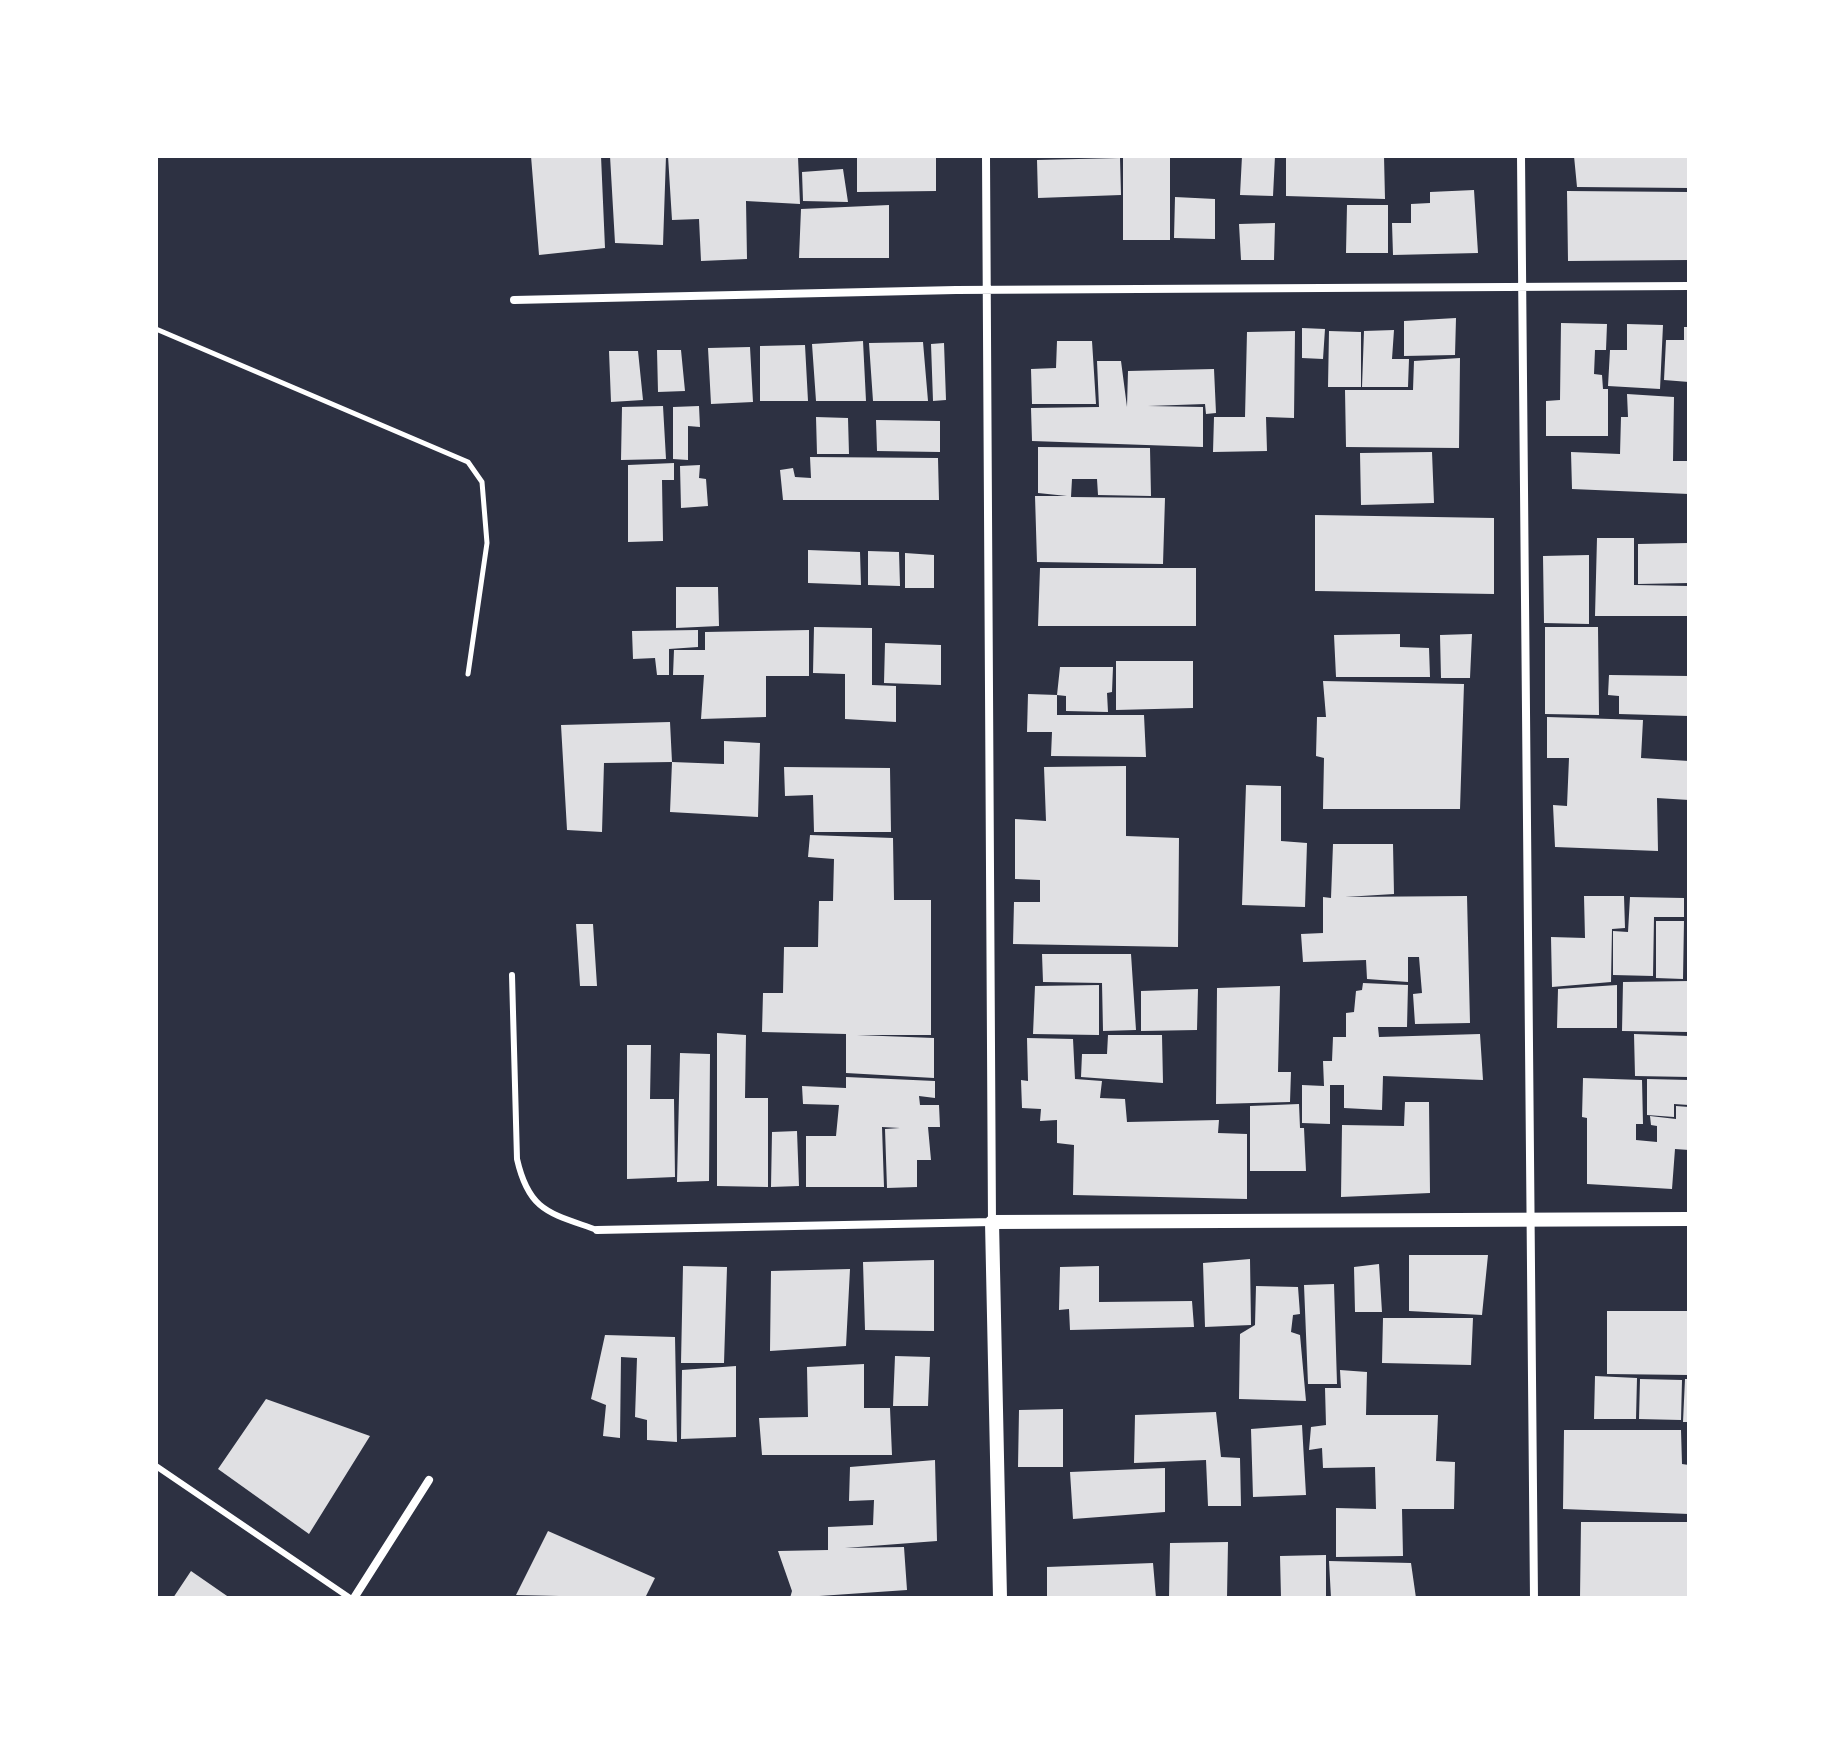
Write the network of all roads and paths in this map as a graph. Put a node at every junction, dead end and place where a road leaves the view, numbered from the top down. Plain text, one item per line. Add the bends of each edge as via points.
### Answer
1 (986, 156) edge
2 (1521, 156) edge
3 (1689, 286) edge
4 (1522, 287) junction
5 (987, 290) junction
6 (514, 300) dead end
7 (156, 329) edge
8 (468, 674) dead end
9 (512, 975) dead end
10 (1531, 1219) junction
11 (1689, 1219) edge
12 (992, 1222) junction
13 (597, 1230) joint
14 (156, 1466) edge
15 (429, 1480) dead end
16 (352, 1598) edge
17 (1000, 1598) edge
18 (1534, 1598) edge

1 - 5 street
2 - 4 street
3 - 4 street
4 - 5 street
4 - 10 street
5 - 6 street
5 - 12 street
7 - 8 path via 468,462 482,482 487,543
9 - 13 lane via 517,1159 523,1186 544,1211
10 - 11 street
10 - 12 street
10 - 18 street
12 - 13 street
12 - 17 street
14 - 16 lane
15 - 16 street

